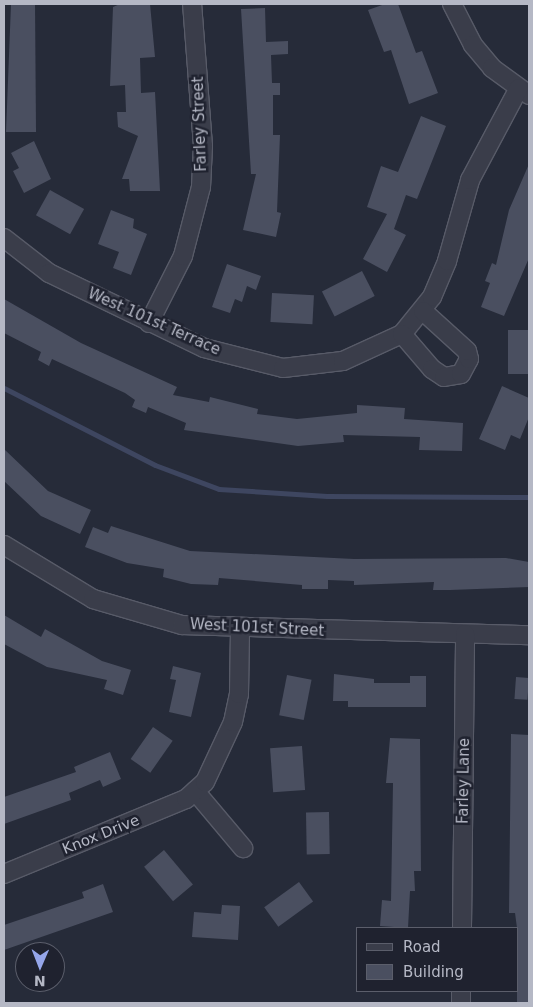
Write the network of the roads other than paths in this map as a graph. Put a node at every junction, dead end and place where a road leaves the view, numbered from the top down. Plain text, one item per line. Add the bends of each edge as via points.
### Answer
1 (192, 4) edge
2 (452, 4) edge
3 (524, 91) edge
4 (4, 238) edge
5 (423, 311) junction
6 (149, 323) junction
7 (402, 334) junction
8 (4, 545) edge
9 (240, 630) junction
10 (466, 634) junction
11 (529, 635) edge
12 (195, 791) junction
13 (243, 848) dead end
14 (4, 874) edge
15 (462, 927) edge

1 - 6 street, Farley Street via 203,146 201,187 183,256
2 - 3 street via 473,45 492,68
3 - 5 street, West 101st Terrace via 470,180 447,261
4 - 6 street, West 101st Terrace via 49,273
5 - 7 street, West 101st Terrace
5 - 7 street via 466,351 469,359 461,374 444,376 432,369
6 - 7 street, West 101st Terrace via 204,348 283,368 343,361
8 - 9 street, West 101st Street via 54,580 93,599 182,625
9 - 10 street, West 101st Street
9 - 12 street, Knox Drive via 239,694 233,722 205,782
10 - 11 street, West 101st Street
10 - 15 street, Farley Lane
12 - 13 street
12 - 14 street, Knox Drive via 186,799

